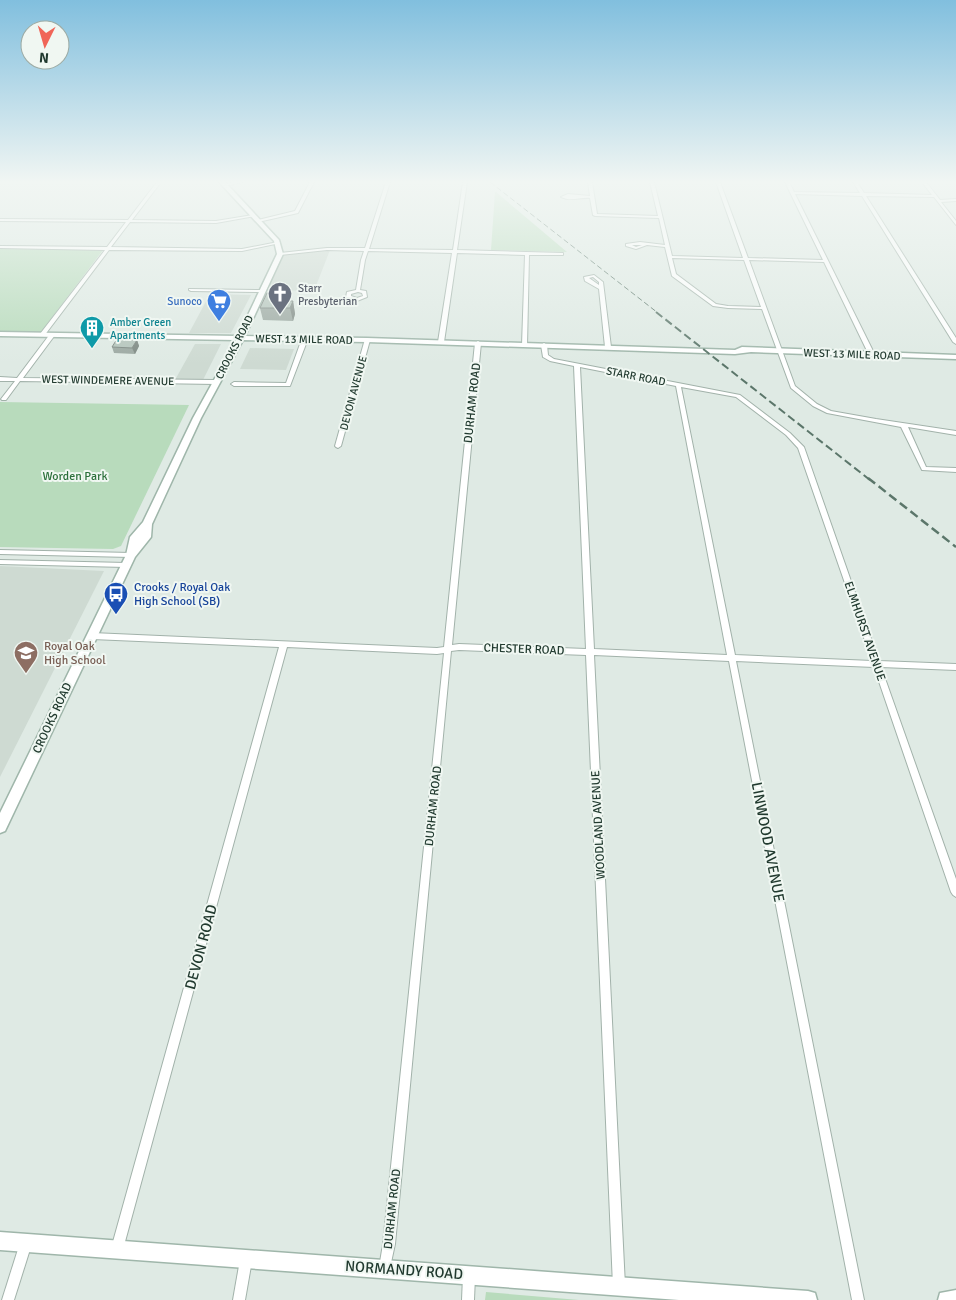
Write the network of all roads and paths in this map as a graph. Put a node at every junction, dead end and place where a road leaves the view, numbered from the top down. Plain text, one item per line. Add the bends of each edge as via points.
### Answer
1 (112, 243) edge
2 (278, 243) joint
3 (369, 243) edge
4 (456, 243) edge
5 (665, 243) edge
6 (740, 243) edge
7 (817, 243) edge
8 (893, 243) edge
9 (645, 245) dead end
10 (666, 246) junction
11 (0, 247) edge
12 (108, 248) junction
13 (367, 250) junction
14 (455, 252) junction
15 (280, 254) junction
16 (527, 254) junction
17 (561, 254) dead end
18 (669, 257) junction
19 (746, 259) junction
20 (826, 261) junction
21 (601, 288) dead end
22 (191, 290) dead end
23 (262, 291) junction
24 (358, 291) dead end
25 (763, 308) junction
26 (0, 334) edge
27 (42, 335) junction
28 (52, 335) junction
29 (240, 339) junction
30 (302, 339) junction
31 (367, 340) junction
32 (440, 342) junction
33 (956, 342) edge
34 (478, 343) junction
35 (525, 344) junction
36 (544, 345) junction
37 (608, 347) junction
38 (779, 352) junction
39 (872, 354) junction
40 (956, 357) edge
41 (577, 364) junction
42 (0, 379) edge
43 (19, 379) junction
44 (216, 382) junction
45 (234, 384) dead end
46 (678, 384) junction
47 (738, 396) joint
48 (4, 400) dead end
49 (904, 426) junction
50 (956, 433) edge
51 (338, 446) dead end
52 (956, 470) edge
53 (0, 552) edge
54 (17, 552) junction
55 (88, 554) junction
56 (129, 560) junction
57 (2, 562) edge
58 (84, 564) junction
59 (92, 636) junction
60 (284, 644) junction
61 (448, 648) junction
62 (589, 652) junction
63 (732, 658) junction
64 (876, 664) junction
65 (956, 666) edge
66 (0, 827) edge
67 (956, 892) edge
68 (0, 1241) edge
69 (26, 1243) junction
70 (117, 1249) junction
71 (246, 1260) junction
72 (385, 1268) junction
73 (469, 1274) junction
74 (619, 1286) junction
75 (956, 1299) edge
76 (8, 1300) edge
77 (239, 1300) edge
78 (468, 1300) edge
79 (808, 1300) edge
80 (858, 1300) edge
81 (947, 1300) edge

1 - 12 street
2 - 12 street via 242,250
2 - 15 main road
3 - 13 street
4 - 14 street
5 - 10 street
6 - 19 street
7 - 20 street
8 - 33 street
9 - 10 street
10 - 18 street
11 - 12 street
12 - 27 street
13 - 14 street
13 - 15 street via 323,249
13 - 24 street
14 - 16 street
14 - 32 street
15 - 23 main road, CROOKS ROAD
16 - 17 street
16 - 35 street
18 - 19 street
18 - 25 street via 674,276 712,303
19 - 20 street
19 - 25 street
20 - 39 street
21 - 37 street
22 - 23 street
23 - 29 main road, CROOKS ROAD
25 - 38 street
26 - 27 main road, WEST 13 MILE ROAD
27 - 28 main road, WEST 13 MILE ROAD
28 - 29 main road, WEST 13 MILE ROAD
28 - 43 street
29 - 30 main road, WEST 13 MILE ROAD
29 - 44 main road, CROOKS ROAD
30 - 31 main road, WEST 13 MILE ROAD
30 - 45 street via 302,348 288,385
31 - 32 main road, WEST 13 MILE ROAD
31 - 51 street, DEVON AVENUE
32 - 34 main road, WEST 13 MILE ROAD
34 - 35 main road, WEST 13 MILE ROAD
34 - 61 street, DURHAM ROAD
35 - 36 main road, WEST 13 MILE ROAD
36 - 37 main road, WEST 13 MILE ROAD
36 - 41 street, STARR ROAD via 548,358
37 - 38 main road, WEST 13 MILE ROAD
38 - 39 main road, WEST 13 MILE ROAD
38 - 49 street via 793,387 815,405 829,412
39 - 40 main road, WEST 13 MILE ROAD
41 - 46 street, STARR ROAD
41 - 62 street, WOODLAND AVENUE
42 - 43 street, WEST WINDEMERE AVENUE
43 - 44 street, WEST WINDEMERE AVENUE
43 - 48 street
44 - 56 main road, CROOKS ROAD via 147,524 148,532 143,544
46 - 47 street, STARR ROAD
46 - 63 street, LINWOOD AVENUE
47 - 64 street, ELMHURST AVENUE via 800,447
49 - 50 street
49 - 52 street via 924,469
53 - 54 street
54 - 55 street
54 - 57 street
55 - 56 street
55 - 58 street
56 - 58 street
56 - 59 main road, CROOKS ROAD
57 - 58 street
59 - 60 street, CHESTER ROAD
59 - 66 main road, CROOKS ROAD
60 - 61 street, CHESTER ROAD via 437,651
60 - 70 street, DEVON ROAD
61 - 62 street, CHESTER ROAD
61 - 72 street, DURHAM ROAD
62 - 63 street, CHESTER ROAD
62 - 74 street, WOODLAND AVENUE
63 - 64 street, CHESTER ROAD
63 - 80 street, LINWOOD AVENUE
64 - 65 street, CHESTER ROAD
64 - 67 street, ELMHURST AVENUE
68 - 69 main road, NORMANDY ROAD
69 - 70 main road, NORMANDY ROAD
69 - 76 street
70 - 71 main road, NORMANDY ROAD
71 - 72 main road, NORMANDY ROAD
71 - 77 street
72 - 73 main road, NORMANDY ROAD
73 - 74 main road, NORMANDY ROAD
73 - 78 street
74 - 79 main road, NORMANDY ROAD
75 - 81 main road

